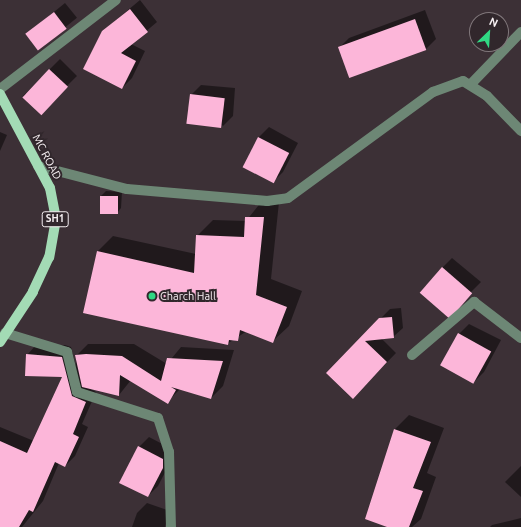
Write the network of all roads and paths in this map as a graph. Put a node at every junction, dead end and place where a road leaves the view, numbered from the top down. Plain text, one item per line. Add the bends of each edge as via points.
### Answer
1 (116, 0) edge
2 (521, 32) edge
3 (472, 84) junction
4 (0, 89) edge
5 (0, 94) edge
6 (521, 131) edge
7 (38, 166) junction
8 (3, 337) edge
9 (521, 338) edge
10 (412, 356) dead end
11 (171, 527) edge

1 - 4 street
2 - 3 street
3 - 6 street
3 - 7 street via 463,81 433,92 288,198 268,201 127,189
5 - 7 main road, MC ROAD / SH1
7 - 8 main road, MC ROAD / SH1 via 50,188 56,220 49,257 33,292
8 - 11 street via 67,352 77,392 158,418 169,452
9 - 10 street via 474,302

